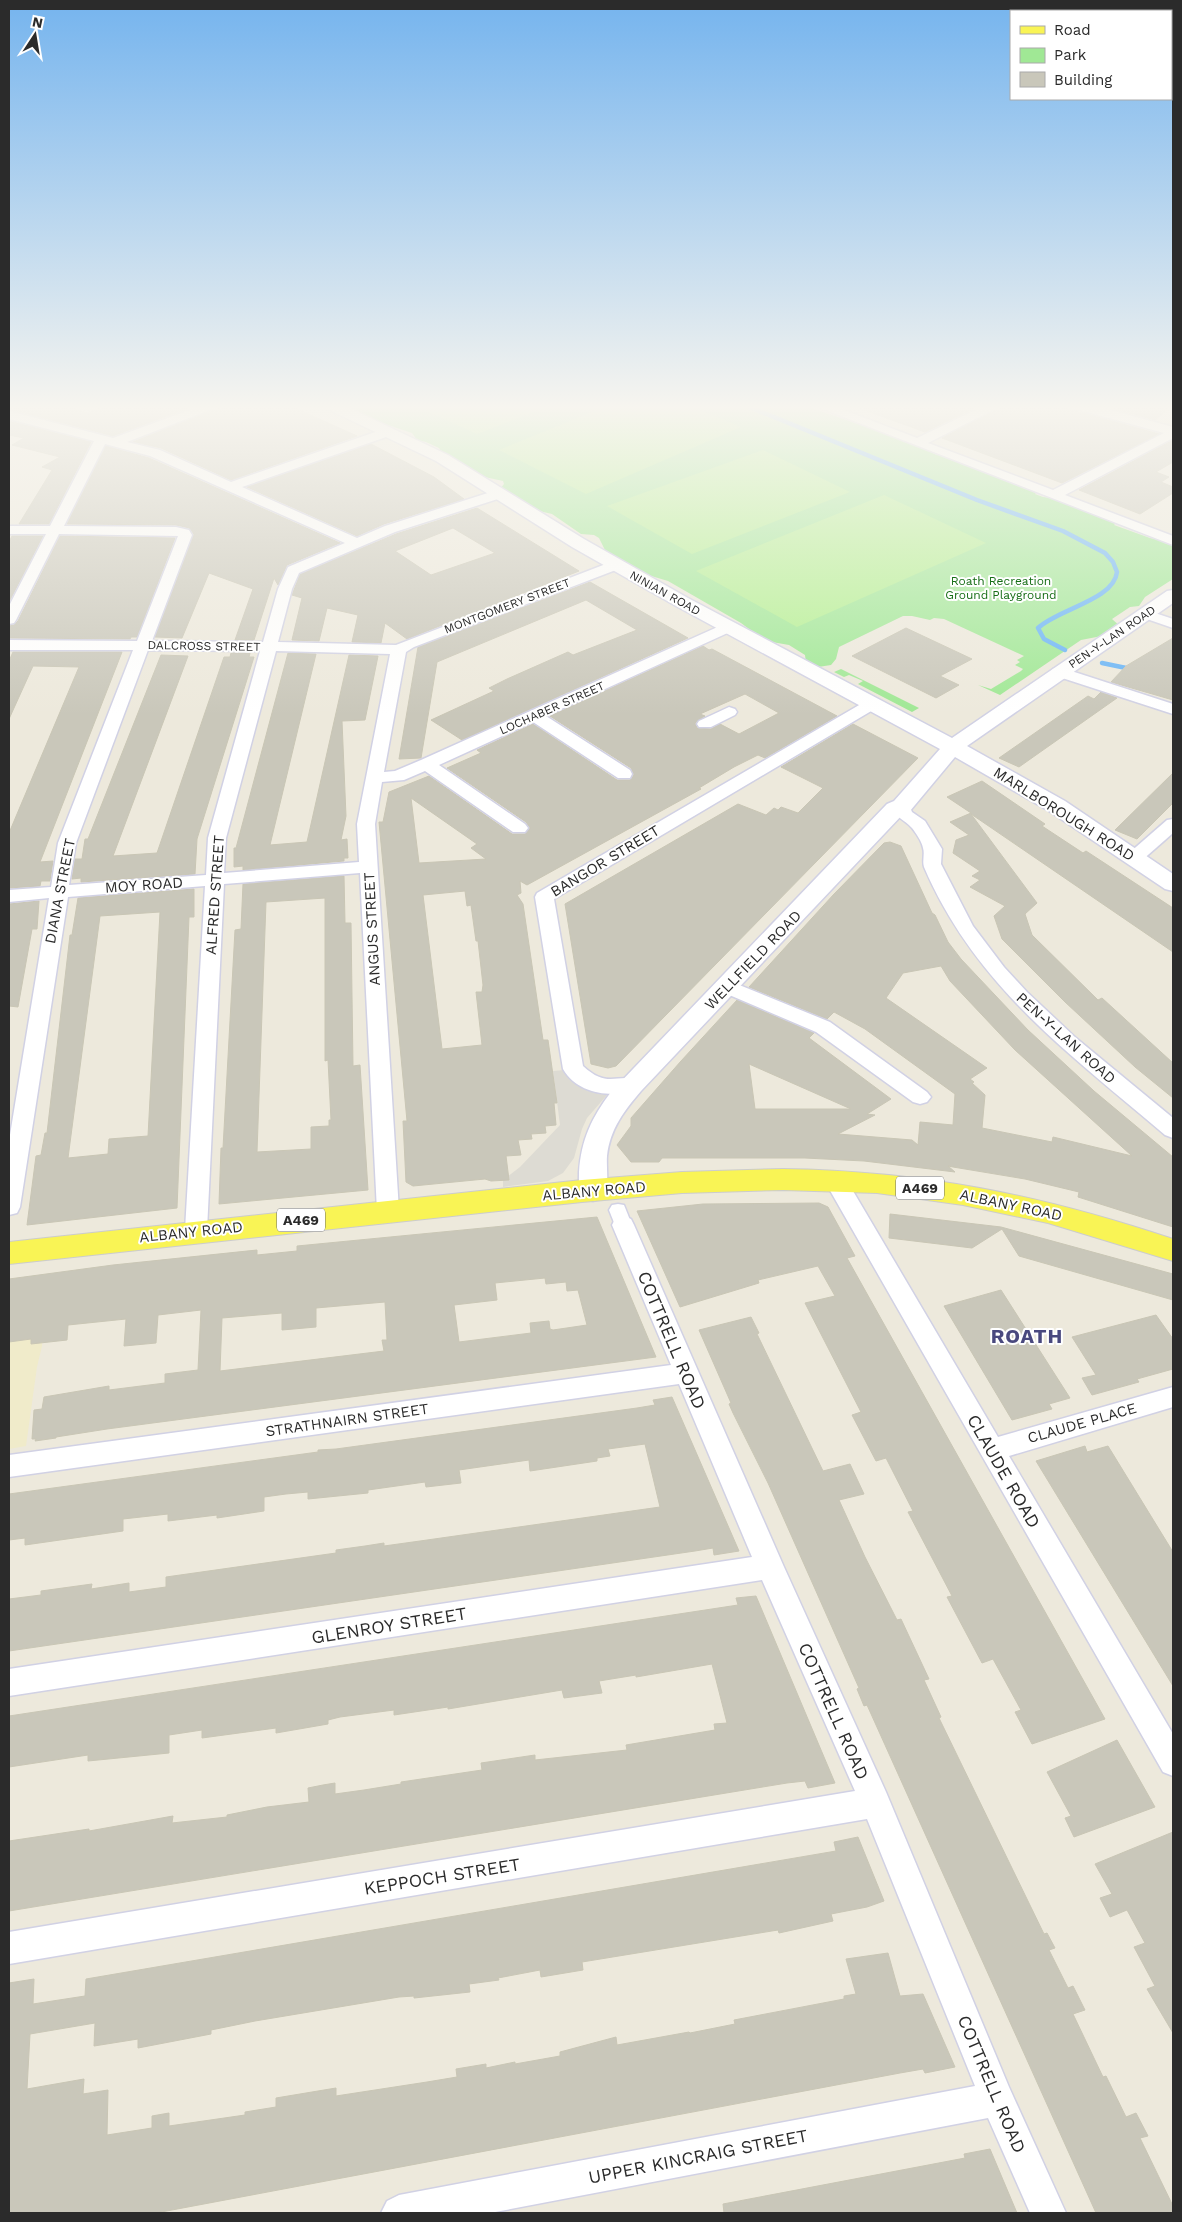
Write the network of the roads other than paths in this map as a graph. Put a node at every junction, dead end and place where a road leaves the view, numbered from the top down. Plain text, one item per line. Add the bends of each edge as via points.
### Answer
1 (68, 508) edge
2 (277, 508) edge
3 (456, 508) edge
4 (522, 508) edge
5 (1088, 508) edge
6 (9, 530) edge
7 (54, 530) junction
8 (1173, 541) edge
9 (357, 542) junction
10 (616, 565) junction
11 (1173, 595) edge
12 (1146, 614) junction
13 (9, 620) edge
14 (1173, 624) edge
15 (727, 628) junction
16 (9, 645) edge
17 (144, 645) junction
18 (270, 648) junction
19 (399, 650) junction
20 (1059, 672) junction
21 (872, 704) junction
22 (1173, 709) edge
23 (729, 712) dead end
24 (534, 716) junction
25 (705, 724) dead end
26 (952, 748) junction
27 (427, 764) junction
28 (624, 774) dead end
29 (374, 778) junction
30 (902, 806) junction
31 (1173, 824) edge
32 (519, 828) dead end
33 (1134, 858) junction
34 (368, 867) junction
35 (215, 880) junction
36 (1173, 884) edge
37 (59, 892) junction
38 (9, 896) edge
39 (727, 986) junction
40 (632, 1085) junction
41 (920, 1097) dead end
42 (1173, 1130) edge
43 (835, 1180) junction
44 (593, 1190) junction
45 (9, 1207) edge
46 (388, 1211) junction
47 (620, 1217) dead end
48 (196, 1230) junction
49 (1173, 1250) edge
50 (9, 1253) edge
51 (686, 1373) junction
52 (1173, 1397) edge
53 (992, 1450) junction
54 (9, 1466) edge
55 (770, 1567) junction
56 (9, 1683) edge
57 (1173, 1762) edge
58 (875, 1803) junction
59 (9, 1948) edge
60 (997, 2099) junction
61 (399, 2213) edge
62 (1048, 2213) edge

1 - 7 street
2 - 9 street
3 - 9 street
4 - 10 street, NINIAN ROAD
5 - 8 street
6 - 7 street
7 - 13 street
7 - 17 street, DIANA STREET via 184,533
9 - 18 street, ALFRED STREET via 293,570
10 - 15 street, NINIAN ROAD
10 - 19 street, MONTGOMERY STREET
11 - 12 street, PEN-Y-LAN ROAD
12 - 14 street
12 - 20 street, PEN-Y-LAN ROAD
15 - 21 street, NINIAN ROAD
15 - 24 street, LOCHABER STREET
16 - 17 street, DALCROSS STREET
17 - 18 street, DALCROSS STREET
17 - 37 street, DIANA STREET via 71,832
18 - 19 street, DALCROSS STREET
18 - 35 street, ALFRED STREET via 218,830
19 - 29 street, ANGUS STREET
20 - 22 street
20 - 26 street, PEN-Y-LAN ROAD
21 - 26 street, NINIAN ROAD
21 - 40 street, BANGOR STREET via 544,897 573,1069 586,1080 604,1087 617,1089
23 - 25 street
24 - 27 street, LOCHABER STREET
24 - 28 street
26 - 30 street, WELLFIELD ROAD
26 - 33 street, MARLBOROUGH ROAD via 1057,806
27 - 29 street, LOCHABER STREET via 398,776
27 - 32 street
29 - 34 street, ANGUS STREET via 366,824
30 - 39 street, WELLFIELD ROAD via 895,809
30 - 42 street, PEN-Y-LAN ROAD via 904,814 918,825 933,849 932,864 975,944 1009,986 1035,1013
31 - 33 street
33 - 36 street, MARLBOROUGH ROAD
34 - 35 street, MOY ROAD
34 - 46 street, ANGUS STREET
35 - 37 street, MOY ROAD
35 - 48 street, ALFRED STREET
37 - 38 street, MOY ROAD
37 - 45 street, DIANA STREET
39 - 40 street, WELLFIELD ROAD
39 - 41 street via 823,1027
40 - 44 street, WELLFIELD ROAD via 608,1112 594,1146
43 - 44 main road, ALBANY ROAD / A469 via 744,1180
43 - 49 main road, ALBANY ROAD / A469 via 975,1196 1052,1212
43 - 53 street, CLAUDE ROAD
44 - 46 main road, ALBANY ROAD / A469
46 - 48 main road, ALBANY ROAD / A469
47 - 51 street, COTTRELL ROAD
48 - 50 main road, ALBANY ROAD / A469
51 - 54 street, STRATHNAIRN STREET
51 - 55 street, COTTRELL ROAD
52 - 53 street, CLAUDE PLACE
53 - 57 street, CLAUDE ROAD
55 - 56 street, GLENROY STREET
55 - 58 street, COTTRELL ROAD
58 - 59 street, KEPPOCH STREET
58 - 60 street, COTTRELL ROAD
60 - 61 street, UPPER KINCRAIG STREET
60 - 62 street, COTTRELL ROAD

